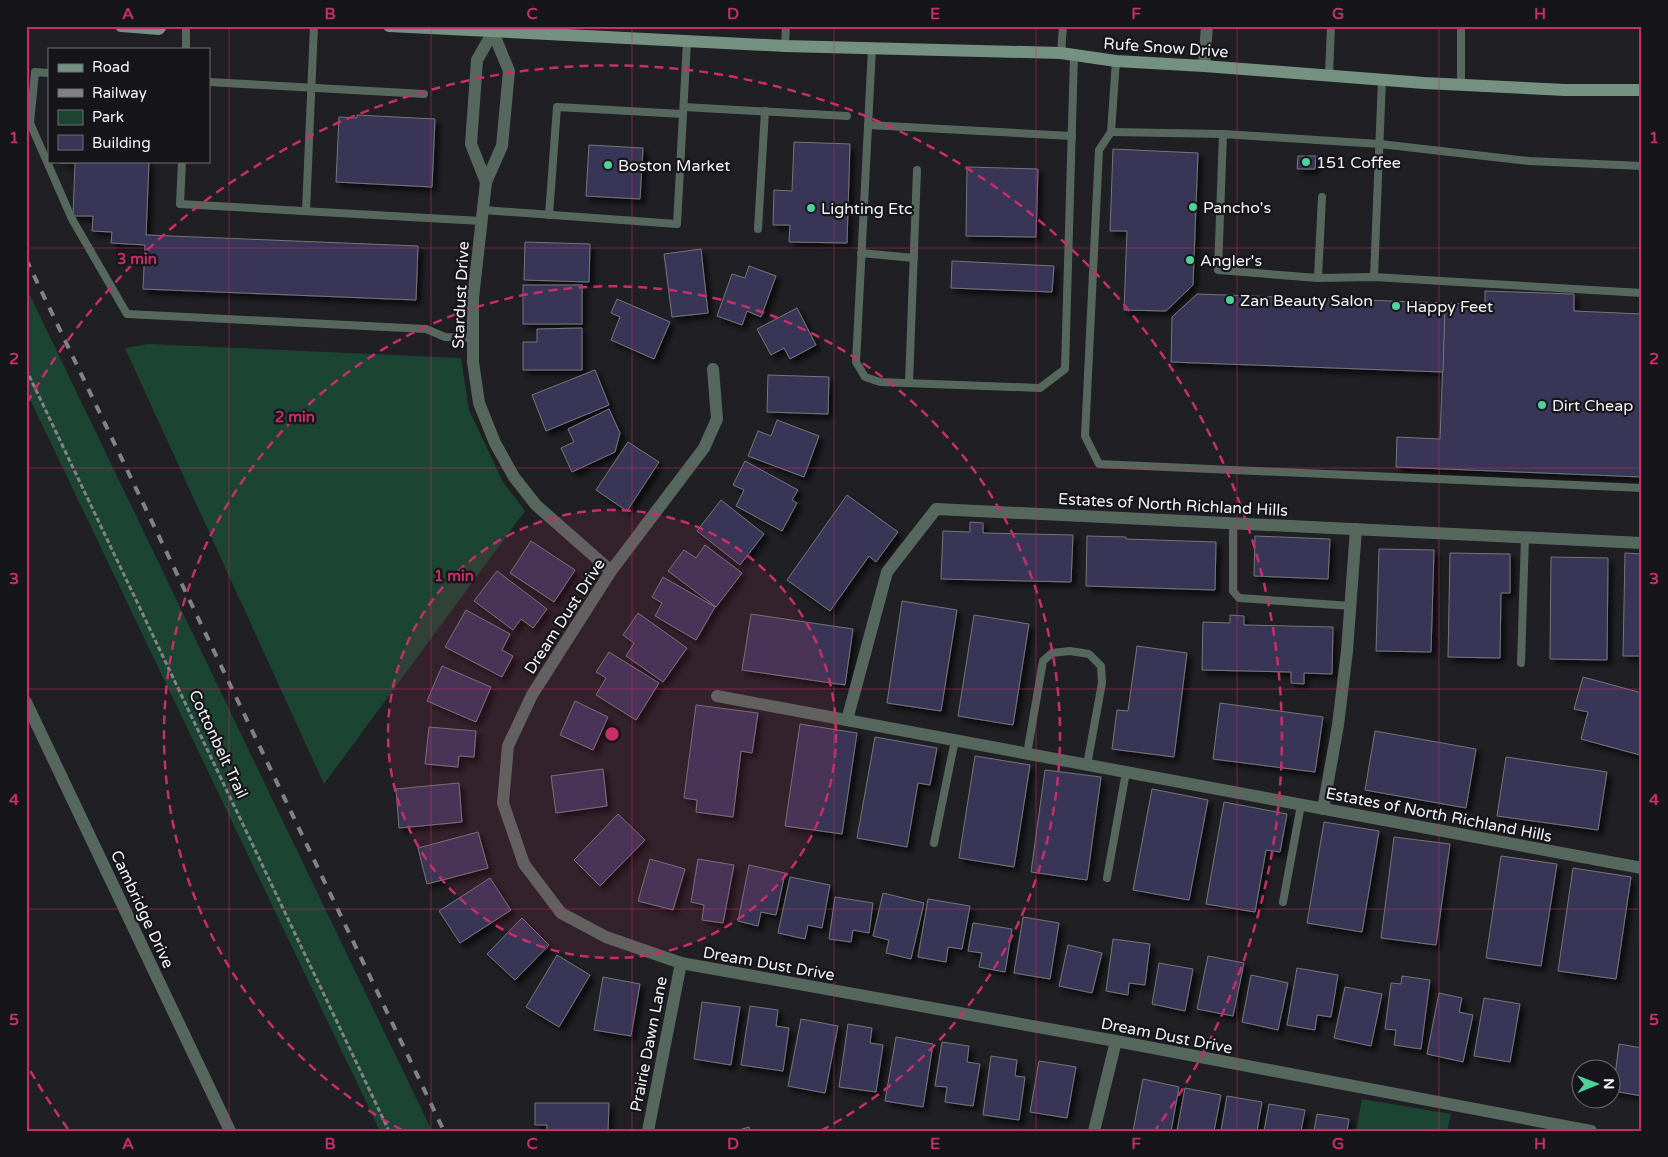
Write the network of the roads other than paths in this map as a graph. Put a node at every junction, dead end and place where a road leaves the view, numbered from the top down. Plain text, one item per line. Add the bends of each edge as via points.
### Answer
1 (121, 26) edge
2 (160, 26) edge
3 (186, 26) edge
4 (314, 26) edge
5 (389, 26) edge
6 (786, 26) edge
7 (1063, 26) edge
8 (1207, 26) edge
9 (1331, 26) edge
10 (1461, 26) edge
11 (493, 29) edge
12 (687, 42) junction
13 (785, 46) junction
14 (186, 48) edge
15 (872, 48) junction
16 (1068, 54) junction
17 (1116, 60) junction
18 (1204, 66) junction
19 (48, 73) edge
20 (1329, 75) junction
21 (1382, 80) junction
22 (210, 82) edge
23 (1461, 85) junction
24 (310, 88) junction
25 (1642, 90) edge
26 (424, 94) dead end
27 (684, 111) junction
28 (765, 111) junction
29 (847, 116) dead end
30 (868, 125) junction
31 (1111, 132) junction
32 (1223, 134) junction
33 (1072, 136) junction
34 (1380, 144) junction
35 (182, 162) edge
36 (1642, 166) edge
37 (917, 170) dead end
38 (486, 182) junction
39 (1322, 197) dead end
40 (306, 211) junction
41 (549, 215) junction
42 (482, 216) junction
43 (758, 229) dead end
44 (861, 253) junction
45 (914, 258) junction
46 (1374, 277) junction
47 (1318, 278) junction
48 (1642, 293) edge
49 (473, 338) junction
50 (712, 369) dead end
51 (909, 383) junction
52 (1642, 488) edge
53 (1232, 523) junction
54 (1356, 529) junction
55 (1525, 537) junction
56 (1642, 543) edge
57 (611, 571) junction
58 (1351, 606) junction
59 (1521, 663) dead end
60 (717, 696) dead end
61 (26, 702) edge
62 (847, 720) junction
63 (955, 740) junction
64 (1027, 754) junction
65 (1087, 765) junction
66 (1126, 772) junction
67 (1301, 805) junction
68 (1323, 809) junction
69 (934, 843) dead end
70 (1642, 868) edge
71 (1107, 878) dead end
72 (1283, 902) dead end
73 (681, 963) junction
74 (1116, 1041) junction
75 (230, 1131) edge
76 (648, 1131) edge
77 (1094, 1131) edge
78 (1591, 1131) edge

1 - 2 main road via 159,29
3 - 14 lane
4 - 24 lane
5 - 11 main road, Rufe Snow Drive
6 - 13 lane
7 - 16 lane
8 - 18 street
9 - 20 lane
10 - 23 lane
11 - 12 main road, Rufe Snow Drive
11 - 38 street, Stardust Drive via 509,71 502,146
11 - 38 street, Stardust Drive via 477,60 471,144
12 - 13 main road, Rufe Snow Drive
12 - 27 lane
13 - 15 main road, Rufe Snow Drive
15 - 16 main road, Rufe Snow Drive
15 - 30 lane
16 - 17 main road, Rufe Snow Drive
16 - 33 lane
17 - 18 main road, Rufe Snow Drive
17 - 31 lane
18 - 20 main road, Rufe Snow Drive
19 - 49 lane via 34,72 30,123 72,219 127,314 426,329 445,337
20 - 21 main road, Rufe Snow Drive
21 - 23 main road, Rufe Snow Drive
21 - 34 lane
22 - 24 lane
23 - 25 main road, Rufe Snow Drive
24 - 26 lane
24 - 40 lane
27 - 28 lane
27 - 41 lane via 557,107
27 - 41 lane via 677,224
28 - 29 lane
28 - 43 lane
30 - 33 lane
30 - 44 lane
31 - 32 lane
31 - 52 lane via 1099,150 1085,436 1099,464
32 - 34 lane
32 - 47 lane via 1218,270
33 - 51 lane via 1065,369 1040,388
34 - 36 lane via 1529,161
34 - 46 lane
35 - 40 lane via 180,204
37 - 45 lane
38 - 42 street, Stardust Drive
39 - 47 lane
40 - 42 lane
41 - 42 lane
42 - 49 street, Stardust Drive via 473,298
44 - 45 lane
44 - 51 lane via 856,362 865,377 880,382
45 - 51 lane
46 - 47 lane
46 - 48 lane
49 - 57 street, Stardust Drive via 479,403 495,444 514,477 536,505
50 - 57 street, Dream Dust Drive via 716,419 704,448
53 - 54 street, Estates of North Richland Hills
53 - 58 lane via 1233,591 1239,598
53 - 62 street, Estates of North Richland Hills via 936,509 887,572
54 - 55 street, Estates of North Richland Hills
54 - 58 street
55 - 56 street, Estates of North Richland Hills
55 - 59 lane
57 - 73 street, Dream Dust Drive via 532,695 508,746 503,803 524,864 561,914 606,936
58 - 68 street via 1338,725
60 - 62 street, Estates of North Richland Hills
61 - 75 street, Cambridge Drive
62 - 63 street, Estates of North Richland Hills
63 - 64 street, Estates of North Richland Hills
63 - 69 lane
64 - 65 street, Estates of North Richland Hills
64 - 65 lane via 1043,661 1052,653 1089,654 1101,666 1102,683
65 - 66 street, Estates of North Richland Hills
66 - 67 street, Estates of North Richland Hills
66 - 71 lane
67 - 68 street, Estates of North Richland Hills
67 - 72 lane
68 - 70 street, Estates of North Richland Hills
73 - 74 street, Dream Dust Drive
73 - 76 street, Prairie Dawn Lane
74 - 77 street
74 - 78 street, Dream Dust Drive

